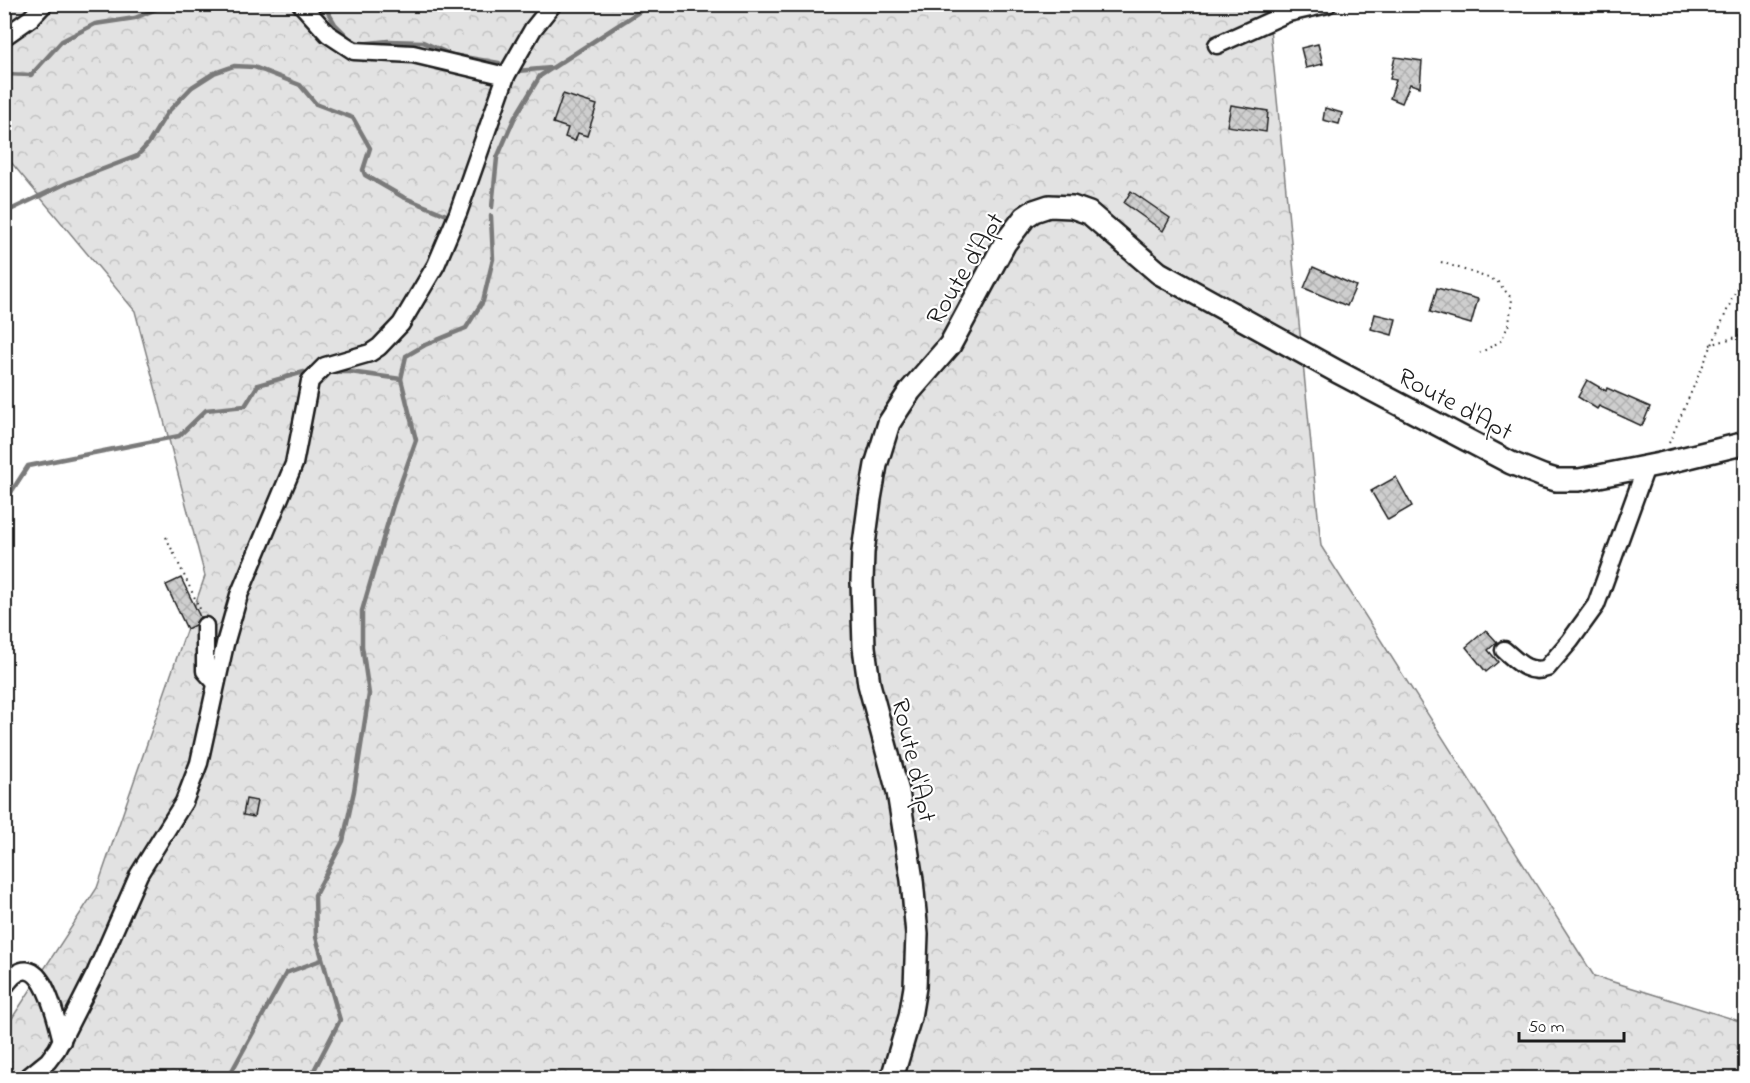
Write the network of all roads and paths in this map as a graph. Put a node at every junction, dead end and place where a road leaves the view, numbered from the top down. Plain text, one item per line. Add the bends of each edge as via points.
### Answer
1 (44, 4) edge
2 (301, 4) edge
3 (553, 4) edge
4 (1328, 4) edge
5 (4, 36) edge
6 (1217, 45) dead end
7 (506, 76) junction
8 (1441, 262) dead end
9 (1746, 267) edge
10 (1746, 334) edge
11 (1710, 345) junction
12 (1480, 353) dead end
13 (1746, 443) edge
14 (1653, 465) junction
15 (166, 537) dead end
16 (205, 626) joint
17 (1504, 650) dead end
18 (216, 683) junction
19 (5, 986) edge
20 (62, 1041) junction
21 (27, 1078) edge
22 (892, 1078) edge

1 - 5 street
2 - 7 street via 327,34 354,51 413,54
3 - 7 street via 533,29
4 - 6 street via 1288,13
7 - 18 street via 458,213 436,266 407,315 379,347 325,366 310,381 294,464 239,595
8 - 12 path via 1497,281 1512,299 1509,324 1501,341
9 - 11 path
10 - 11 path
11 - 14 path
13 - 14 main road, Route d'Apt
14 - 17 street via 1596,604 1570,641 1542,670 1522,666
14 - 22 main road, Route d'Apt via 1579,480 1543,476 1338,372 1160,273 1089,213 1049,206 1025,218 1005,243 950,345 910,391 889,423 870,499 862,572 864,647 869,684 898,792 917,934 912,1007
15 - 16 path via 188,579
16 - 18 street via 205,671
18 - 20 street via 199,763 184,802 139,874
19 - 20 street via 20,970 34,974 51,999
20 - 21 street via 48,1061

